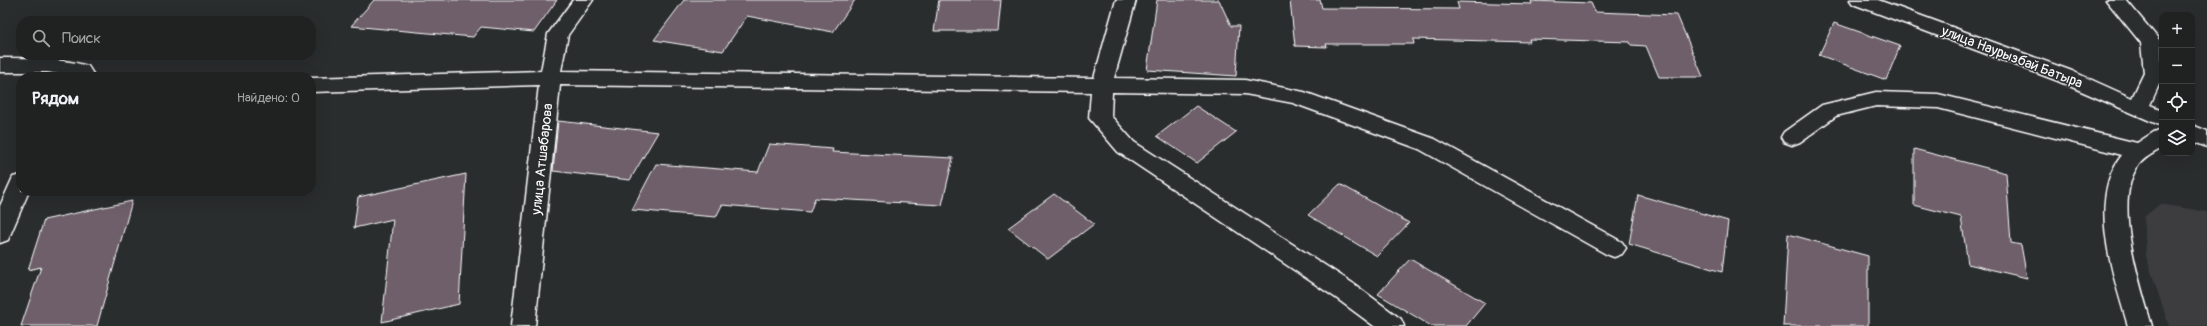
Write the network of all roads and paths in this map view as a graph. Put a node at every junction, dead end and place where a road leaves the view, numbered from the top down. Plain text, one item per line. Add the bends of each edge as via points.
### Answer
1 (583, 0) edge
2 (1126, 0) edge
3 (1860, 0) edge
4 (2116, 0) edge
5 (0, 65) edge
6 (82, 72) edge
7 (550, 78) junction
8 (316, 84) edge
9 (1102, 85) junction
10 (2138, 108) junction
11 (2159, 118) edge
12 (2195, 134) edge
13 (1792, 137) dead end
14 (2159, 139) edge
15 (2207, 139) edge
16 (2142, 152) junction
17 (16, 194) edge
18 (0, 234) edge
19 (1614, 248) dead end
20 (523, 326) edge
21 (1392, 326) edge
22 (2140, 326) edge

1 - 7 street, улица Атшабарова via 558,34
2 - 9 street
3 - 10 street, улица Наурызбай Батыра via 2065,76
4 - 10 street via 2151,42 2154,73
5 - 6 street via 47,64
7 - 8 street
7 - 9 street
7 - 20 street, улица Атшабарова
9 - 19 street via 1245,87 1297,97 1427,144
9 - 21 street via 1100,118 1126,147 1345,291
10 - 11 street, улица Наурызбай Батыра
12 - 15 street
13 - 16 street via 1829,110 1876,99 1938,101
14 - 16 street
16 - 22 street via 2129,162 2117,197 2119,249
17 - 18 street

